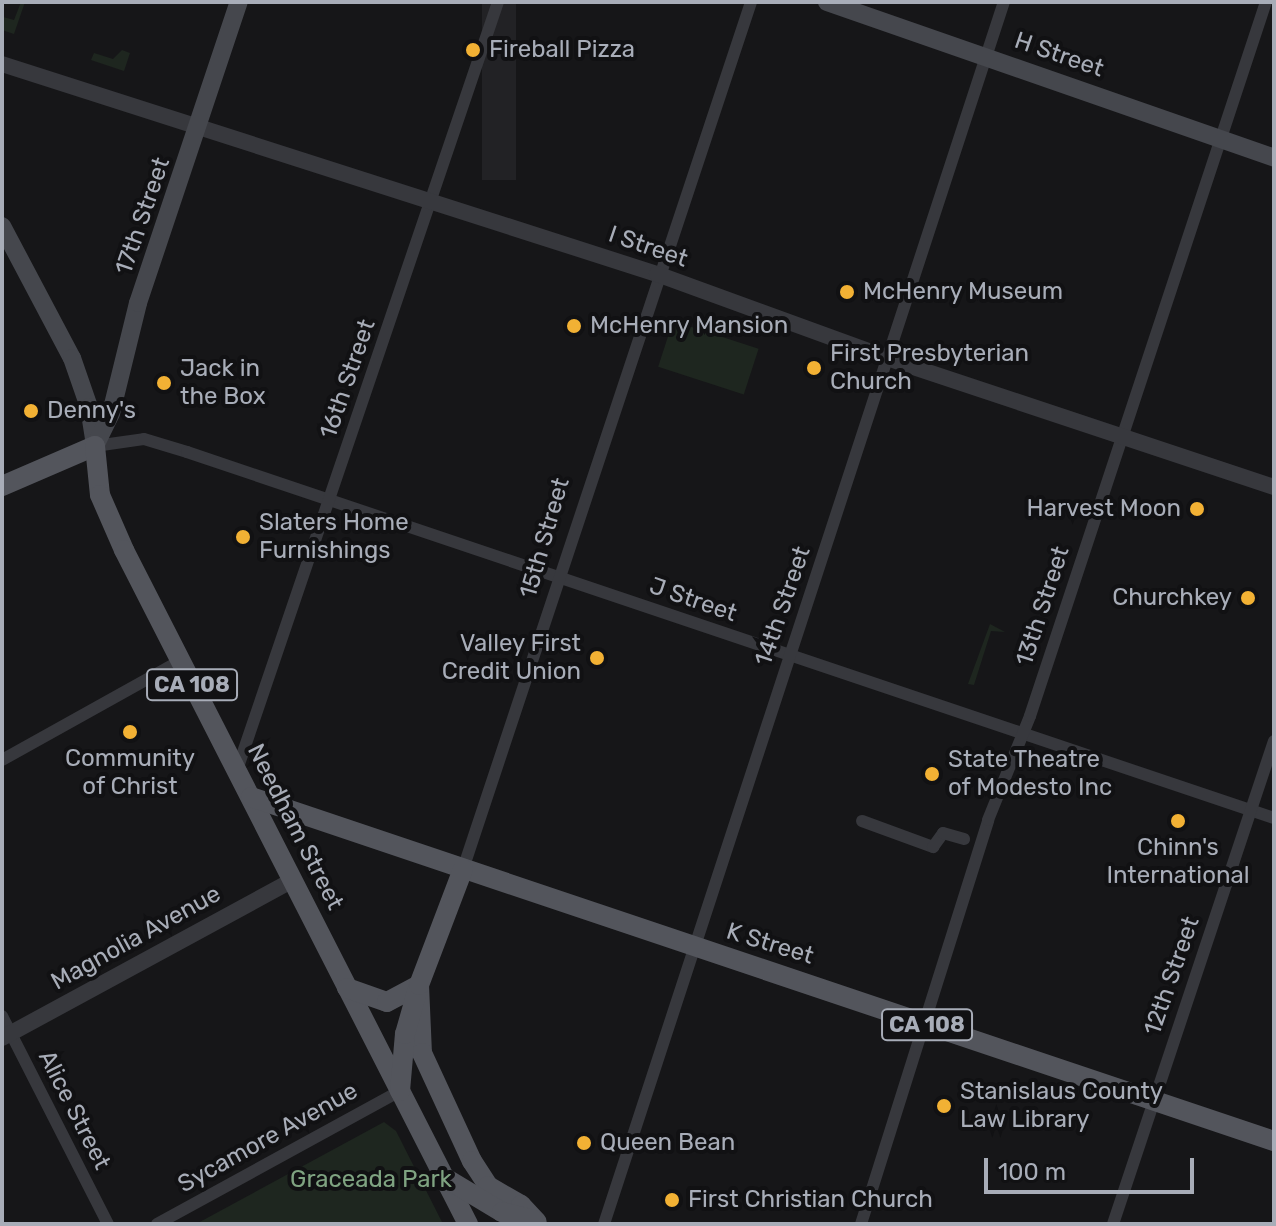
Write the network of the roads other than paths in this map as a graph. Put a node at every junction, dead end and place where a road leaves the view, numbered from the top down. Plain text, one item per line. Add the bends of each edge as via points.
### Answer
1 (239, 2) edge
2 (498, 2) edge
3 (751, 2) edge
4 (827, 2) edge
5 (1004, 2) edge
6 (1266, 2) edge
7 (986, 56) junction
8 (2, 64) edge
9 (199, 127) junction
10 (1220, 139) junction
11 (1274, 158) edge
12 (430, 203) junction
13 (2, 226) edge
14 (657, 274) junction
15 (890, 359) junction
16 (1123, 436) junction
17 (95, 446) junction
18 (2, 486) edge
19 (1274, 487) edge
20 (330, 503) junction
21 (561, 580) junction
22 (789, 655) junction
23 (180, 661) junction
24 (1022, 734) junction
25 (1274, 741) edge
26 (2, 760) edge
27 (237, 770) junction
28 (251, 797) junction
29 (1251, 810) junction
30 (1274, 818) edge
31 (862, 821) dead end
32 (964, 839) dead end
33 (463, 869) junction
34 (293, 880) junction
35 (693, 948) junction
36 (419, 985) junction
37 (347, 988) junction
38 (2, 1016) edge
39 (925, 1024) junction
40 (6, 1036) edge
41 (400, 1091) junction
42 (1154, 1103) junction
43 (1274, 1141) edge
44 (447, 1179) junction
45 (541, 1223) edge
46 (108, 1224) edge
47 (157, 1224) edge
48 (468, 1224) edge
49 (604, 1224) edge
50 (861, 1224) edge
51 (1113, 1224) edge

1 - 9 main road, 17th Street
2 - 12 street, 16th Street
3 - 14 street, 15th Street
4 - 7 main road, H Street
5 - 7 street, 14th Street
6 - 10 street, 13th Street
7 - 10 main road, H Street
7 - 15 street, 14th Street via 917,259
8 - 9 street, I Street
9 - 12 street, I Street
9 - 17 main road, 17th Street via 138,303 111,413
10 - 11 main road, H Street
10 - 16 street, 13th Street
12 - 14 street, I Street
12 - 20 street, 16th Street
13 - 17 main road via 72,358 89,407
14 - 15 street, I Street
14 - 21 street, 15th Street
15 - 16 street, I Street
15 - 22 street, 14th Street
16 - 19 street, I Street
16 - 24 street, 13th Street
17 - 18 main road
17 - 20 street, J Street via 144,439
17 - 23 main road, Needham Street / CA 108 via 100,495
20 - 21 street, J Street
20 - 27 street, 16th Street
21 - 22 street, J Street
21 - 33 street, 15th Street
22 - 24 street, J Street
22 - 35 street, 14th Street
23 - 26 street
23 - 27 main road, Needham Street / CA 108
24 - 29 street, J Street
24 - 39 street, 13th Street via 988,820
25 - 29 street, 12th Street
27 - 28 main road, Needham Street / CA 108
28 - 33 main road, K Street / CA 108
28 - 34 main road, Needham Street / CA 108
29 - 30 street, J Street
29 - 42 street, 12th Street
31 - 32 street via 933,847 943,833
33 - 35 main road, K Street / CA 108
33 - 36 main road, 15th Street
34 - 37 main road, Needham Street / CA 108
34 - 40 street, Magnolia Avenue
35 - 39 main road, K Street / CA 108
35 - 49 street, 14th Street
36 - 37 main road via 387,1002
36 - 41 main road, 15th Street via 405,1034
36 - 45 main road via 422,1053 472,1161 488,1186
37 - 41 main road, Needham Street / CA 108
38 - 40 street, Alice Street
39 - 42 main road, K Street / CA 108
39 - 50 street, 13th Street
40 - 46 street, Alice Street
41 - 44 main road, Needham Street / CA 108
41 - 47 street, Sycamore Avenue
42 - 43 main road, K Street / CA 108
42 - 51 street, 12th Street
44 - 45 main road via 502,1212
44 - 48 main road, Needham Street

